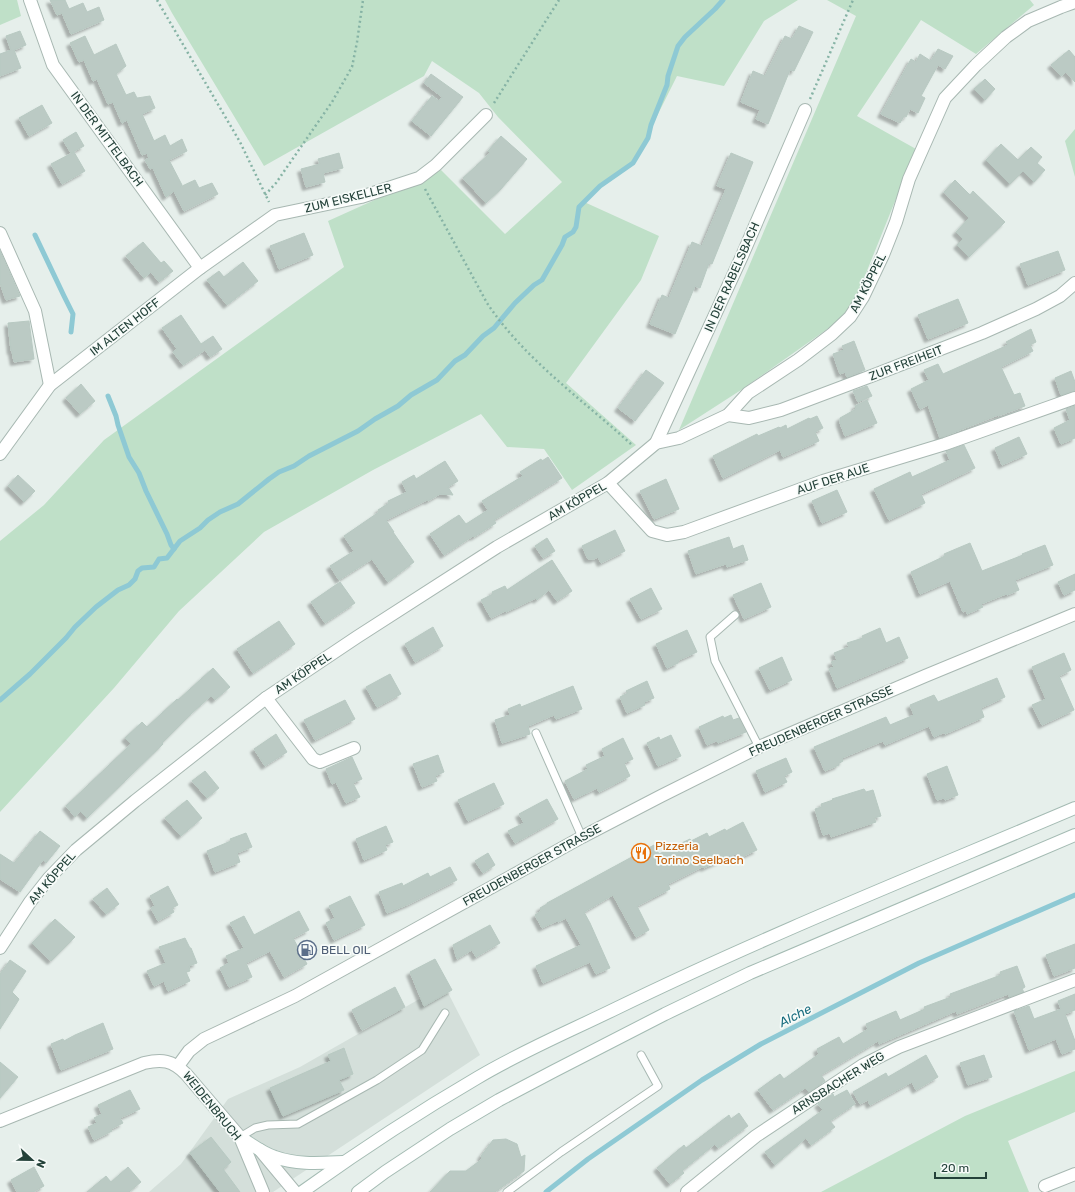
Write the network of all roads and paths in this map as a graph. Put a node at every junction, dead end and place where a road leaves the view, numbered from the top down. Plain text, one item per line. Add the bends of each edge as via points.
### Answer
1 (30, 0) edge
2 (157, 0) edge
3 (363, 0) edge
4 (559, 0) edge
5 (853, 0) edge
6 (1075, 2) edge
7 (805, 110) joint
8 (486, 115) joint
9 (419, 178) junction
10 (0, 233) edge
11 (200, 268) junction
12 (1075, 283) edge
13 (50, 385) junction
14 (1075, 398) edge
15 (728, 414) junction
16 (656, 443) junction
17 (0, 454) edge
18 (643, 454) junction
19 (608, 484) junction
20 (1075, 614) edge
21 (735, 615) dead end
22 (266, 698) junction
23 (536, 733) dead end
24 (758, 747) junction
25 (354, 748) dead end
26 (1075, 808) edge
27 (1075, 835) edge
28 (582, 837) junction
29 (0, 948) edge
30 (1075, 980) edge
31 (445, 1013) dead end
32 (641, 1055) dead end
33 (178, 1066) junction
34 (0, 1121) edge
35 (240, 1137) junction
36 (260, 1150) junction
37 (343, 1162) junction
38 (1075, 1174) edge
39 (1045, 1186) dead end
40 (263, 1192) edge
41 (295, 1192) edge
42 (302, 1192) edge
43 (358, 1192) edge
44 (507, 1192) edge
45 (687, 1192) edge

1 - 11 street, IN DER MITTELBACH via 53,65
2 - 3 path via 240,142 265,195 332,102 352,67
4 - 8 path
5 - 7 path
6 - 15 street, AM KÖPPEL via 1028,21 1006,37 945,98 909,179 883,255 863,297 850,317 798,360 748,393
7 - 16 street, IN DER RABELSBACH via 742,256
8 - 9 street, ZUM EISKELLER via 436,165
9 - 11 street, ZUM EISKELLER via 361,197 275,215
9 - 18 path via 487,303 502,325 566,389
10 - 13 street via 35,312
11 - 13 street, IM ALTEN HOFF
12 - 15 street, ZUR FREIHEIT via 1060,296 1036,309 874,375 781,410 749,418
13 - 17 street, IM ALTEN HOFF
14 - 19 street, AUF DER AUE via 945,444 823,481 684,532 667,535 652,531
15 - 16 street, AM KÖPPEL via 678,438
16 - 18 street, AM KÖPPEL
18 - 19 street, AM KÖPPEL
19 - 22 street, AM KÖPPEL via 497,547
20 - 24 street, FREUDENBERGER STRASSE
21 - 24 lane via 710,637 715,661
22 - 25 street via 313,759 320,762
22 - 29 street, AM KÖPPEL via 76,850 30,902
23 - 28 lane
24 - 28 street, FREUDENBERGER STRASSE
26 - 37 street via 740,950 656,989 479,1077
27 - 43 street via 750,973 665,1014 499,1100 437,1138
28 - 33 street, FREUDENBERGER STRASSE via 295,996 204,1039 189,1051
30 - 45 street, ARNSBACHER WEG via 899,1047 863,1065 756,1136
31 - 35 lane via 422,1050 377,1080 298,1124 268,1125 255,1128
32 - 44 lane via 658,1086
33 - 34 street via 158,1060 144,1063
33 - 35 street, WEIDENBRUCH
35 - 36 street
35 - 40 street, WEIDENBRUCH
36 - 37 street via 275,1157 304,1164
36 - 41 street
37 - 42 street
38 - 39 street

